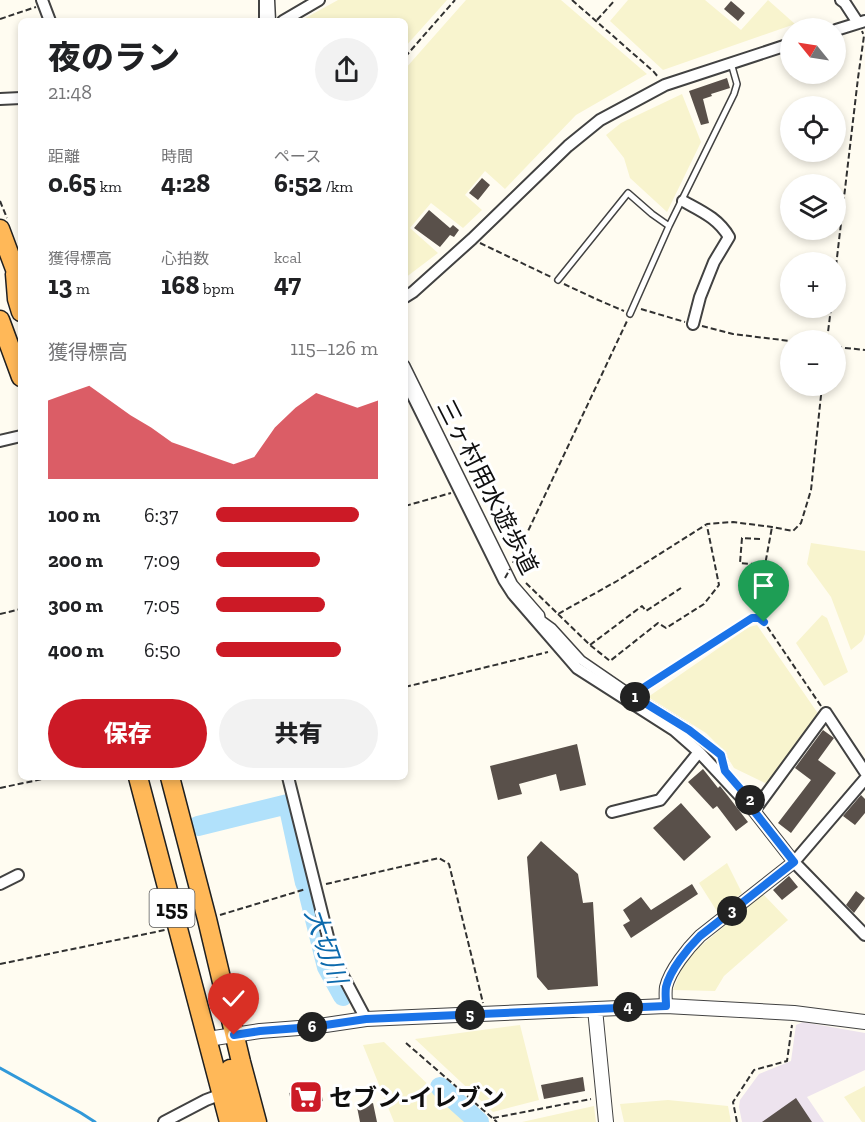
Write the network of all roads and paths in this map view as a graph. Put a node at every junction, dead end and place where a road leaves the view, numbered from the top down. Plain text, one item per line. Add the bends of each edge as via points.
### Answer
1 (265, 0) edge
2 (270, 0) edge
3 (319, 0) edge
4 (455, 0) edge
5 (572, 0) edge
6 (615, 0) edge
7 (845, 1) edge
8 (43, 2) edge
9 (49, 18) edge
10 (266, 18) edge
11 (271, 18) edge
12 (288, 18) edge
13 (0, 19) edge
14 (596, 21) junction
15 (862, 22) edge
16 (846, 27) edge
17 (780, 48) edge
18 (408, 54) edge
19 (731, 63) junction
20 (665, 85) junction
21 (18, 98) edge
22 (0, 99) edge
23 (683, 201) junction
24 (669, 226) junction
25 (0, 229) edge
26 (838, 252) edge
27 (14, 266) junction
28 (18, 277) edge
29 (558, 280) dead end
30 (408, 294) edge
31 (18, 304) edge
32 (633, 307) junction
33 (630, 314) joint
34 (0, 320) edge
35 (693, 324) junction
36 (780, 340) edge
37 (846, 348) edge
38 (865, 350) edge
39 (18, 369) edge
40 (408, 371) edge
41 (408, 386) edge
42 (821, 396) edge
43 (18, 437) edge
44 (0, 441) edge
45 (460, 490) junction
46 (408, 505) edge
47 (707, 524) junction
48 (772, 527) junction
49 (760, 539) dead end
50 (505, 578) dead end
51 (526, 584) dead end
52 (681, 588) dead end
53 (18, 610) edge
54 (558, 614) junction
55 (0, 615) edge
56 (590, 645) junction
57 (561, 649) junction
58 (408, 686) edge
59 (632, 695) junction
60 (826, 713) junction
61 (699, 752) junction
62 (865, 772) edge
63 (865, 779) edge
64 (38, 780) edge
65 (139, 780) edge
66 (171, 780) edge
67 (289, 780) edge
68 (0, 788) edge
69 (756, 809) junction
70 (612, 812) dead end
71 (794, 862) junction
72 (18, 875) dead end
73 (0, 884) edge
74 (316, 886) junction
75 (207, 919) junction
76 (177, 928) junction
77 (865, 935) edge
78 (0, 964) edge
79 (666, 1006) junction
80 (595, 1008) junction
81 (794, 1013) junction
82 (486, 1015) junction
83 (366, 1019) junction
84 (865, 1022) edge
85 (234, 1035) junction
86 (208, 1039) junction
87 (406, 1043) dead end
88 (222, 1094) junction
89 (602, 1096) junction
90 (493, 1118) junction
91 (164, 1122) edge
92 (229, 1122) edge
93 (243, 1122) edge
94 (257, 1122) edge
95 (497, 1122) edge
96 (606, 1122) edge
97 (737, 1122) edge

1 - 10 street
2 - 11 street
3 - 12 street
4 - 18 path
5 - 14 path
6 - 14 path
7 - 15 street
8 - 9 street
8 - 13 path
14 - 20 path
15 - 16 street
15 - 26 path via 864,36
17 - 19 street
19 - 20 street
19 - 23 lane via 737,84 735,94
20 - 30 street via 600,120 568,146
21 - 22 street
23 - 24 lane
23 - 35 street via 712,217 729,237 714,262
24 - 29 lane via 628,193
24 - 32 lane
25 - 27 highway
27 - 28 highway
27 - 31 highway
32 - 33 lane
32 - 35 path
33 - 50 path, bridge
34 - 39 highway
35 - 36 path
37 - 38 path
40 - 59 street, 三ヶ村用水遊歩道 via 513,584 541,620 581,660
41 - 45 street
42 - 48 path via 810,490 801,523 793,531
43 - 44 street
45 - 46 path
45 - 57 street via 504,580
47 - 48 path via 733,522
47 - 54 path
47 - 56 path via 719,585 704,604 666,628 658,623 610,661
48 - 49 path via 765,566 740,563 742,537
51 - 54 path
52 - 56 path via 646,611 642,606
53 - 55 path
54 - 56 path
57 - 58 path
57 - 61 street via 577,668 674,730
59 - 60 path via 752,618 759,618
59 - 69 street, 三ヶ村用水遊歩道 via 721,755 725,771
60 - 62 street
60 - 69 street
61 - 69 street
61 - 70 street via 660,800
63 - 71 street
64 - 68 path
65 - 76 highway, 155
66 - 75 highway, 155
67 - 74 street
69 - 71 street
71 - 77 street
71 - 79 street via 687,949 666,986
72 - 73 street
74 - 75 path
74 - 82 path via 439,858 449,864
74 - 83 street via 333,957
75 - 85 highway, 155
76 - 78 path
76 - 86 highway, 155
79 - 80 street
79 - 81 street
80 - 82 street
80 - 89 street
81 - 84 street
81 - 97 path via 787,1061 754,1070 733,1102
82 - 83 street
83 - 85 street
85 - 86 street
85 - 93 highway, 155 via 225,1052
85 - 94 highway, 155
86 - 88 highway, 155
87 - 90 path
88 - 91 street
88 - 92 highway, 155
89 - 90 path
89 - 96 street
90 - 95 path

